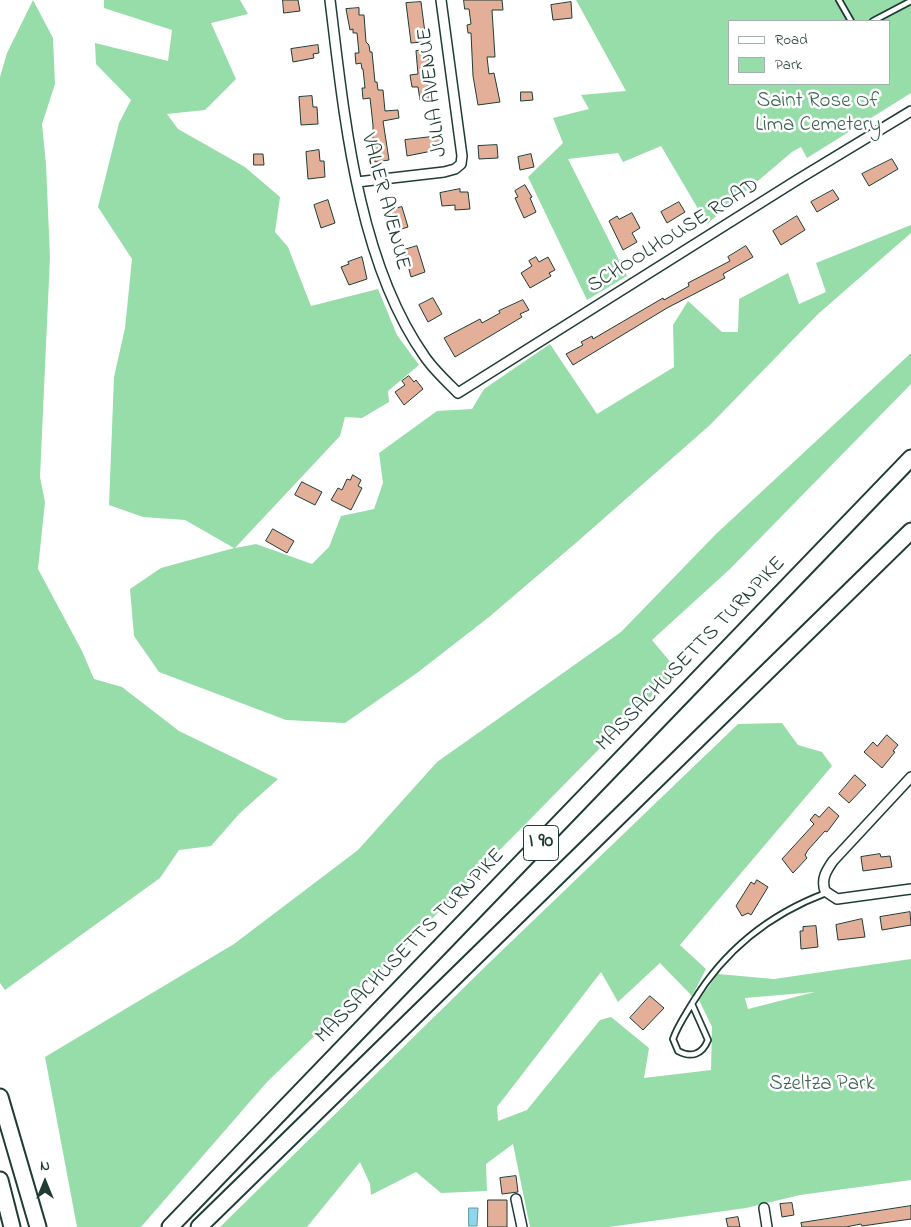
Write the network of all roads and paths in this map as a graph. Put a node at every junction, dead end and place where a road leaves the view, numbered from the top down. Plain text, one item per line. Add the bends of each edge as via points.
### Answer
1 (330, 0) edge
2 (441, 0) edge
3 (839, 0) edge
4 (911, 1) edge
5 (849, 20) edge
6 (875, 20) edge
7 (911, 111) edge
8 (357, 182) junction
9 (458, 393) joint
10 (911, 458) edge
11 (911, 531) edge
12 (911, 777) edge
13 (911, 889) edge
14 (826, 893) junction
15 (692, 1004) junction
16 (0, 1097) edge
17 (0, 1180) edge
18 (516, 1199) dead end
19 (764, 1208) dead end
20 (12, 1227) edge
21 (38, 1227) edge
22 (170, 1227) edge
23 (199, 1227) edge
24 (522, 1227) edge
25 (767, 1227) edge

1 - 8 street, VALIER AVENUE via 344,113
2 - 8 street, JULIA AVENUE via 461,164 444,172
3 - 5 lane
4 - 6 lane
7 - 9 street, SCHOOLHOUSE ROAD
8 - 9 street, VALIER AVENUE via 377,255 399,311 426,358
10 - 22 highway, MASSACHUSETTS TURNPIKE / I 90
11 - 23 highway, I 90
12 - 14 street via 833,861 824,876
13 - 14 street via 842,899
14 - 15 lane via 800,903 742,942 705,981
15 - 15 lane via 673,1039 678,1050 687,1056 705,1049 708,1040
16 - 21 highway
17 - 20 highway
18 - 24 street
19 - 25 street

